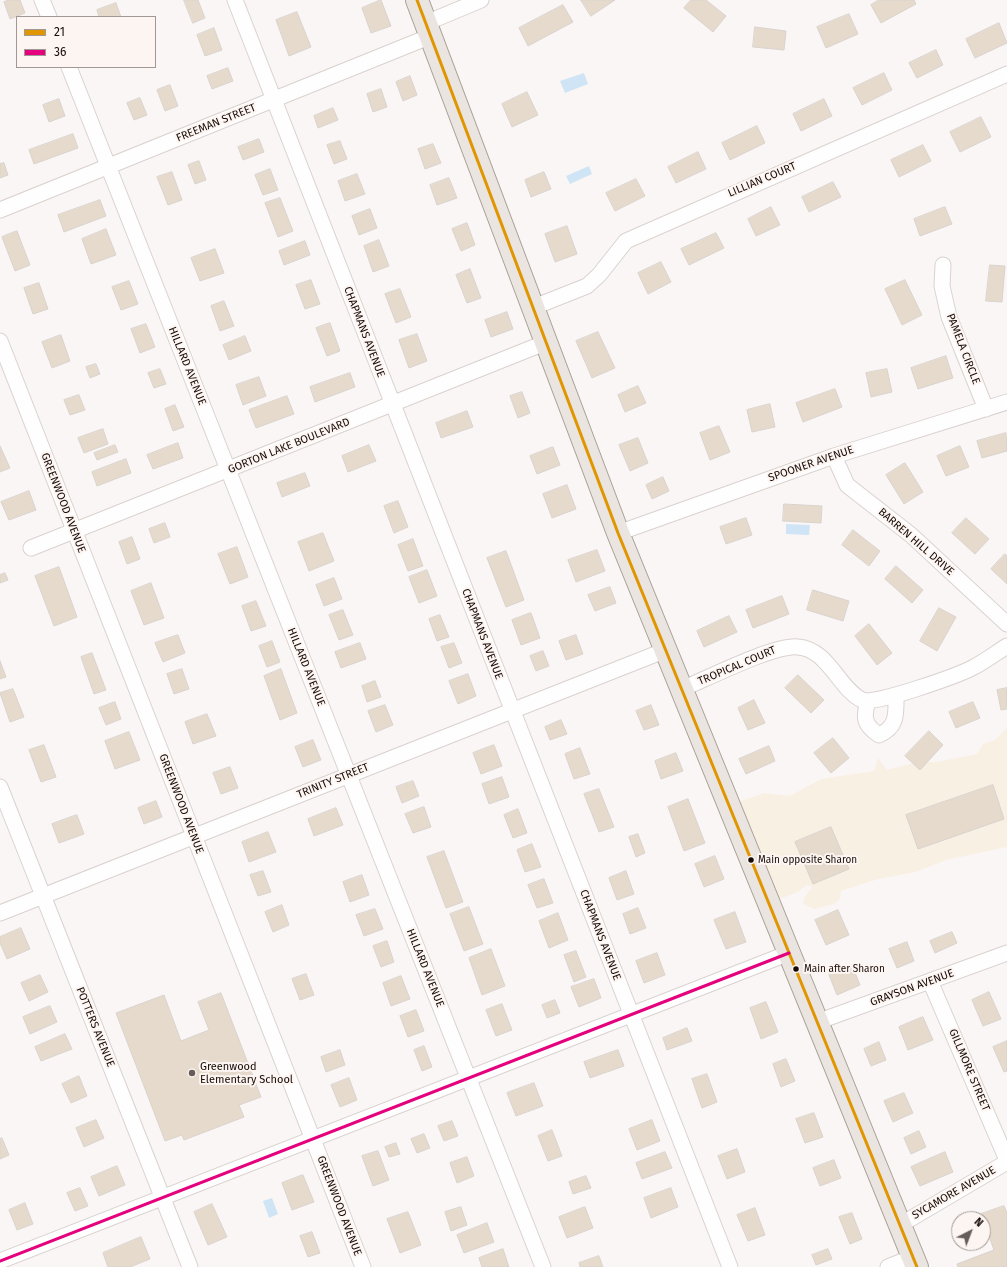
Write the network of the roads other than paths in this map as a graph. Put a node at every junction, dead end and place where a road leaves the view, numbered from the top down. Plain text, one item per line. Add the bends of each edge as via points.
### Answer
1 (42, 0) edge
2 (235, 0) edge
3 (418, 0) edge
4 (481, 0) edge
5 (49, 16) edge
6 (429, 30) junction
7 (69, 68) edge
8 (1007, 74) edge
9 (274, 100) junction
10 (108, 166) junction
11 (0, 210) edge
12 (943, 265) dead end
13 (534, 307) junction
14 (0, 341) edge
15 (547, 342) junction
16 (1007, 402) edge
17 (393, 404) junction
18 (986, 409) junction
19 (834, 456) junction
20 (228, 470) junction
21 (74, 532) junction
22 (618, 533) junction
23 (31, 548) dead end
24 (1007, 624) edge
25 (1007, 646) edge
26 (666, 650) junction
27 (682, 689) junction
28 (896, 695) junction
29 (868, 701) junction
30 (512, 710) junction
31 (348, 775) junction
32 (0, 787) edge
33 (194, 836) junction
34 (43, 896) junction
35 (0, 913) edge
36 (789, 953) junction
37 (1007, 953) edge
38 (930, 981) junction
39 (631, 1015) junction
40 (817, 1022) junction
41 (468, 1078) junction
42 (313, 1139) junction
43 (1007, 1161) edge
44 (162, 1198) junction
45 (900, 1225) junction
46 (0, 1261) edge
47 (915, 1262) edge
48 (190, 1267) edge
49 (363, 1267) edge
50 (543, 1267) edge
51 (730, 1267) edge
52 (888, 1267) edge

1 - 5 street
2 - 9 street, CHAPMANS AVENUE
3 - 6 main road
4 - 6 street, FREEMAN STREET
6 - 9 street, FREEMAN STREET
6 - 13 main road
7 - 10 street, HILLARD AVENUE
8 - 13 street, LILLIAN COURT via 626,241 587,286
9 - 10 street, FREEMAN STREET
9 - 17 street, CHAPMANS AVENUE
10 - 11 street, FREEMAN STREET
10 - 20 street, HILLARD AVENUE
12 - 18 street, PAMELA CIRCLE via 942,286 949,318
13 - 15 main road
14 - 21 street, GREENWOOD AVENUE
15 - 17 street, GORTON LAKE BOULEVARD
15 - 22 main road
16 - 18 street, SPOONER AVENUE
17 - 20 street, GORTON LAKE BOULEVARD
17 - 30 street, CHAPMANS AVENUE
18 - 19 street, SPOONER AVENUE
19 - 22 street, SPOONER AVENUE
19 - 24 street, BARREN HILL DRIVE via 847,485 911,535
20 - 21 street, GORTON LAKE BOULEVARD
20 - 31 street, HILLARD AVENUE
21 - 23 street, GORTON LAKE BOULEVARD
21 - 33 street, GREENWOOD AVENUE
22 - 26 main road
25 - 28 street via 974,667
26 - 27 main road
26 - 30 street, TRINITY STREET
27 - 29 street, TROPICAL COURT via 780,648 798,646 812,651 831,668 851,692 862,701
27 - 36 main road
28 - 29 street
28 - 29 street via 895,721 887,731 879,735 869,728 864,714
30 - 31 street, TRINITY STREET
30 - 39 street, CHAPMANS AVENUE
31 - 33 street, TRINITY STREET
31 - 41 street, HILLARD AVENUE
32 - 34 street, POTTERS AVENUE
33 - 34 street, TRINITY STREET
33 - 42 street, GREENWOOD AVENUE
34 - 35 street, TRINITY STREET
34 - 44 street, POTTERS AVENUE
36 - 39 street
36 - 40 main road
37 - 38 street, GRAYSON AVENUE
38 - 40 street, GRAYSON AVENUE
38 - 43 street, GILLMORE STREET
39 - 41 street
39 - 51 street, CHAPMANS AVENUE
40 - 45 main road
41 - 42 street
41 - 50 street, HILLARD AVENUE
42 - 44 street
42 - 49 street, GREENWOOD AVENUE
43 - 45 street, SYCAMORE AVENUE
44 - 46 street
44 - 48 street, POTTERS AVENUE
45 - 47 main road
47 - 52 street

